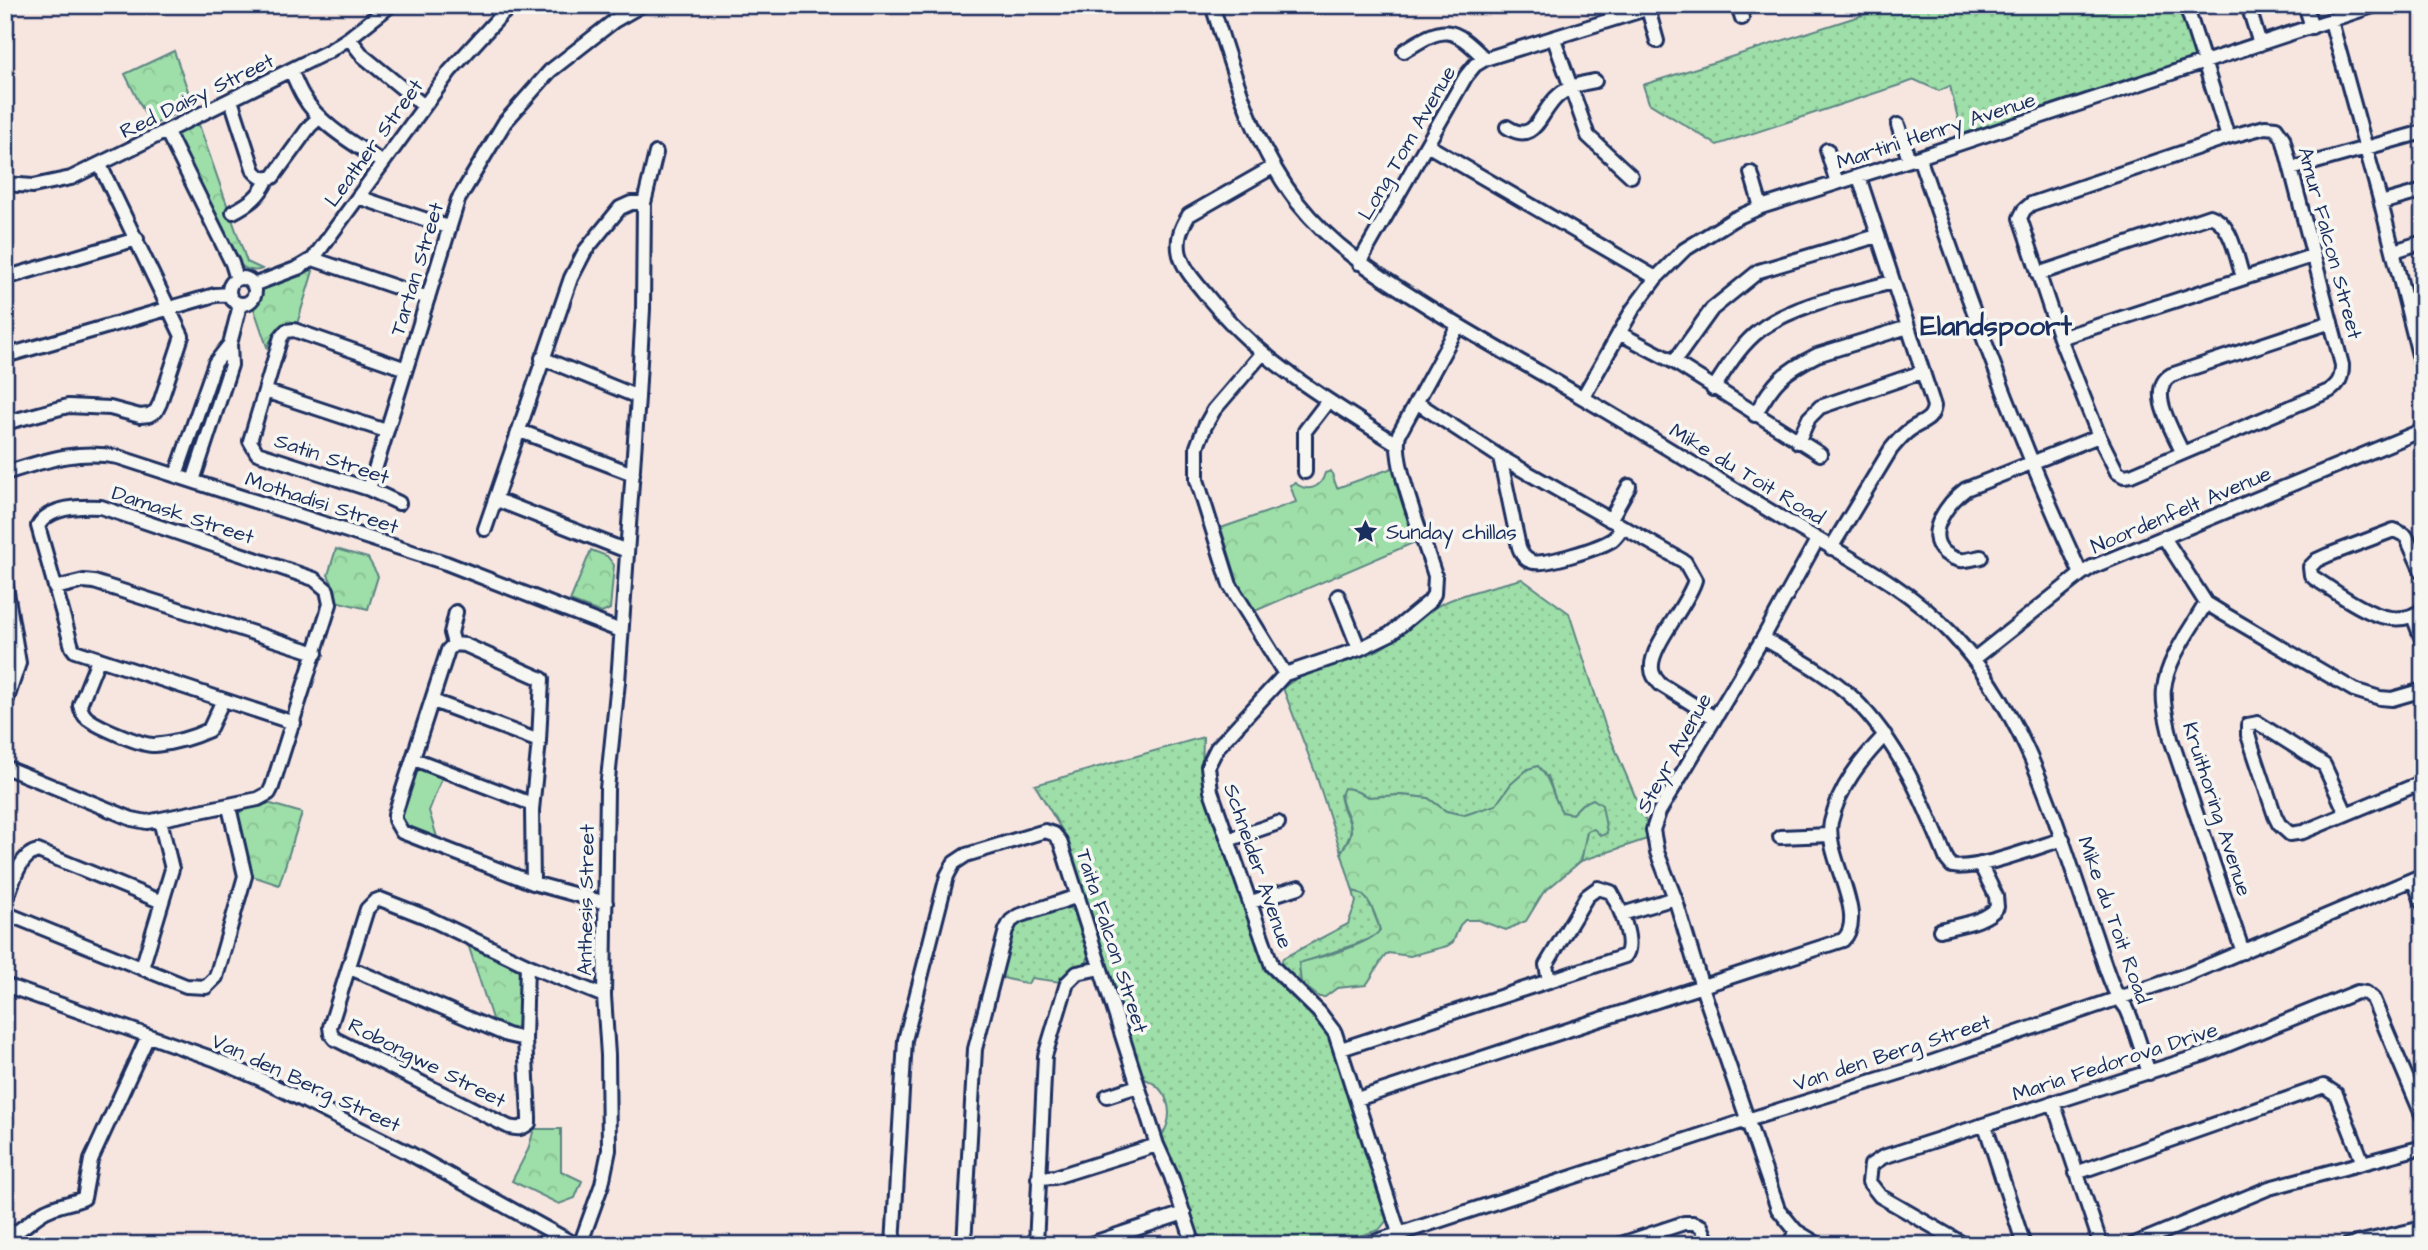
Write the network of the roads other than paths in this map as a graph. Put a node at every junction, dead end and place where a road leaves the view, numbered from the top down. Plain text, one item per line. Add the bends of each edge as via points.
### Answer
1 (391, 5) edge
2 (513, 5) edge
3 (642, 5) edge
4 (2186, 5) edge
5 (2248, 5) edge
6 (2305, 5) edge
7 (2376, 5) edge
8 (1217, 7) edge
9 (1654, 7) edge
10 (2361, 7) edge
11 (498, 10) edge
12 (2331, 21) junction
13 (2312, 27) junction
14 (349, 38) junction
15 (1554, 39) junction
16 (1657, 41) dead end
17 (2260, 44) junction
18 (1404, 51) dead end
19 (1485, 59) junction
20 (2204, 62) junction
21 (292, 71) junction
22 (1595, 81) dead end
23 (1570, 88) junction
24 (231, 100) junction
25 (424, 106) junction
26 (320, 117) junction
27 (1898, 125) dead end
28 (1507, 127) dead end
29 (167, 132) junction
30 (2423, 132) edge
31 (2228, 137) junction
32 (1427, 145) junction
33 (2367, 147) junction
34 (1827, 150) dead end
35 (656, 153) dead end
36 (1914, 159) junction
37 (383, 163) junction
38 (100, 165) junction
39 (1273, 167) junction
40 (2291, 169) junction
41 (1751, 173) dead end
42 (1631, 176) dead end
43 (1859, 177) junction
44 (267, 180) junction
45 (1837, 183) junction
46 (5, 184) edge
47 (2423, 191) edge
48 (358, 197) junction
49 (644, 204) junction
50 (2381, 204) junction
51 (1761, 207) junction
52 (233, 212) dead end
53 (448, 227) junction
54 (1877, 236) junction
55 (136, 239) junction
56 (2423, 242) edge
57 (2393, 251) junction
58 (2312, 256) junction
59 (313, 259) junction
60 (1359, 263) junction
61 (2038, 274) junction
62 (5, 278) edge
63 (1656, 278) junction
64 (2243, 278) junction
65 (237, 279) junction
66 (1892, 282) junction
67 (254, 285) junction
68 (229, 294) junction
69 (428, 298) junction
70 (2423, 299) edge
71 (2407, 304) junction
72 (240, 305) junction
73 (170, 308) junction
74 (2331, 322) junction
75 (1458, 326) junction
76 (1908, 327) junction
77 (1619, 333) junction
78 (2060, 338) junction
79 (230, 344) junction
80 (2420, 352) edge
81 (1262, 355) junction
82 (5, 356) edge
83 (542, 358) junction
84 (1674, 362) junction
85 (406, 369) junction
86 (2423, 370) edge
87 (1922, 372) junction
88 (1713, 389) junction
89 (265, 391) junction
90 (638, 397) junction
91 (1583, 397) junction
92 (1328, 401) junction
93 (1416, 402) junction
94 (1755, 415) junction
95 (5, 423) edge
96 (520, 430) junction
97 (2423, 430) edge
98 (386, 431) junction
99 (2099, 436) junction
100 (1798, 442) junction
101 (1397, 444) junction
102 (2182, 452) junction
103 (1820, 454) dead end
104 (1500, 457) junction
105 (2032, 463) junction
106 (1305, 472) dead end
107 (5, 473) edge
108 (632, 474) junction
109 (176, 475) junction
110 (193, 481) junction
111 (1629, 486) dead end
112 (369, 489) junction
113 (497, 500) junction
114 (399, 503) dead end
115 (1610, 520) junction
116 (1622, 528) junction
117 (485, 529) dead end
118 (2165, 539) junction
119 (1817, 540) junction
120 (1831, 548) junction
121 (627, 551) junction
122 (1981, 557) dead end
123 (2081, 574) junction
124 (2423, 575) edge
125 (5, 580) edge
126 (55, 588) junction
127 (1338, 596) dead end
128 (2206, 603) junction
129 (456, 612) dead end
130 (2418, 612) edge
131 (8, 614) edge
132 (621, 631) junction
133 (1763, 638) junction
134 (2423, 642) edge
135 (454, 643) junction
136 (1359, 649) junction
137 (316, 653) junction
138 (1974, 659) junction
139 (99, 660) junction
140 (1284, 674) junction
141 (2423, 690) edge
142 (223, 700) junction
143 (433, 701) junction
144 (5, 705) edge
145 (1715, 718) junction
146 (294, 723) junction
147 (1885, 735) junction
148 (539, 741) junction
149 (414, 760) junction
150 (5, 767) edge
151 (2423, 782) edge
152 (532, 804) junction
153 (229, 807) junction
154 (2346, 813) junction
155 (160, 820) junction
156 (1278, 823) dead end
157 (1830, 835) junction
158 (1780, 837) dead end
159 (2063, 839) junction
160 (1228, 840) junction
161 (1980, 864) junction
162 (2418, 877) edge
163 (533, 883) junction
164 (1299, 887) dead end
165 (1078, 896) junction
166 (1675, 898) junction
167 (162, 902) junction
168 (1251, 902) junction
169 (5, 903) edge
170 (606, 903) junction
171 (2423, 904) edge
172 (5, 913) edge
173 (1622, 914) junction
174 (1940, 930) dead end
175 (2243, 952) junction
176 (527, 965) junction
177 (142, 968) junction
178 (350, 968) junction
179 (1100, 968) junction
180 (1549, 981) junction
181 (5, 985) edge
182 (1702, 988) junction
183 (604, 996) junction
184 (2118, 997) junction
185 (148, 1036) junction
186 (525, 1040) junction
187 (1341, 1049) junction
188 (2149, 1073) junction
189 (1138, 1086) junction
190 (1107, 1096) dead end
191 (1357, 1099) junction
192 (2053, 1102) junction
193 (2423, 1116) edge
194 (1746, 1120) junction
195 (1985, 1125) junction
196 (1157, 1145) junction
197 (2423, 1147) edge
198 (2364, 1163) junction
199 (2076, 1173) junction
200 (1038, 1178) junction
201 (1184, 1213) junction
202 (2423, 1228) edge
203 (1796, 1231) junction
204 (1399, 1233) junction
205 (5, 1236) edge
206 (578, 1245) edge
207 (894, 1245) edge
208 (964, 1245) edge
209 (1036, 1245) edge
210 (1087, 1245) edge
211 (1194, 1245) edge
212 (1365, 1245) edge
213 (1618, 1245) edge
214 (1709, 1245) edge
215 (1789, 1245) edge
216 (1819, 1245) edge
217 (1965, 1245) edge
218 (2024, 1245) edge
219 (2101, 1245) edge
220 (2132, 1245) edge
221 (2348, 1245) edge

1 - 14 street, Red Daisy Street
2 - 11 street, Leather Street
3 - 53 street, Tartan Street via 562,60 505,122 458,200
4 - 20 street
5 - 17 street
6 - 13 street
7 - 10 street, Martini Henry Avenue
8 - 39 street, Mike du Toit Road via 1243,102
9 - 15 street, Long Tom Avenue
9 - 16 street
10 - 12 street, Martini Henry Avenue
11 - 25 street, Leather Street
12 - 13 street, Martini Henry Avenue
12 - 33 street
13 - 17 street, Martini Henry Avenue
14 - 21 street, Red Daisy Street
14 - 25 street via 363,56
15 - 19 street, Long Tom Avenue
15 - 23 street
17 - 20 street, Martini Henry Avenue
18 - 19 street via 1427,37 1453,32
19 - 32 street, Long Tom Avenue via 1466,76
20 - 31 street
20 - 36 street, Martini Henry Avenue
21 - 24 street, Red Daisy Street
21 - 26 street via 303,96
22 - 23 street
23 - 28 street via 1555,99 1532,130 1524,134
23 - 42 street via 1588,136
24 - 29 street, Red Daisy Street
24 - 44 street via 254,171
25 - 37 street, Leather Street
26 - 37 street
26 - 44 street
27 - 36 street
29 - 38 street, Red Daisy Street
29 - 65 street
30 - 33 street
31 - 40 street, Amur Falcon Street via 2276,128
31 - 61 street, Amur Falcon Street via 2031,204 2020,218
32 - 60 street, Long Tom Avenue
32 - 63 street
33 - 40 street
33 - 50 street
34 - 45 street
35 - 49 street, Anthesis Street
36 - 43 street, Martini Henry Avenue
36 - 105 street
37 - 48 street, Leather Street
38 - 46 street, Red Daisy Street via 56,183
38 - 55 street
39 - 60 street, Mike du Toit Road via 1298,204
39 - 81 street via 1189,215 1178,239 1185,268
40 - 58 street, Amur Falcon Street
41 - 51 street
43 - 45 street, Martini Henry Avenue
43 - 54 street
44 - 52 street via 252,202
45 - 51 street, Martini Henry Avenue
47 - 50 street
48 - 53 street
48 - 59 street, Leather Street
49 - 83 street via 620,208 580,258
49 - 90 street, Anthesis Street
50 - 57 street
51 - 63 street, Martini Henry Avenue via 1709,232
53 - 69 street, Tartan Street
54 - 66 street
54 - 84 street via 1759,271 1712,309
55 - 62 street
55 - 73 street
56 - 57 street
57 - 71 street
58 - 64 street
58 - 74 street, Amur Falcon Street
59 - 67 street, Leather Street
59 - 69 street
60 - 75 street, Mike du Toit Road
61 - 64 street via 2210,216 2226,227
61 - 78 street, Amur Falcon Street
63 - 77 street, Martini Henry Avenue
64 - 78 street
65 - 67 street
65 - 68 street
66 - 76 street
66 - 88 street via 1777,318 1749,340
67 - 72 street via 254,297
68 - 72 street
68 - 73 street
69 - 85 street, Tartan Street
70 - 71 street
71 - 80 street
72 - 79 street
73 - 82 street
73 - 95 street via 182,336 156,411 140,416 110,408 68,406
74 - 102 street, Amur Falcon Street via 2342,365 2338,384
74 - 102 street via 2164,380 2162,403
75 - 91 street, Mike du Toit Road
75 - 93 street
76 - 87 street
76 - 94 street via 1806,360 1773,384
77 - 84 street
77 - 91 street, Martini Henry Avenue
78 - 99 street, Amur Falcon Street
79 - 109 street via 215,363
79 - 110 street via 231,365
80 - 86 street
81 - 92 street
81 - 140 street via 1205,426 1197,447 1197,480 1230,585
83 - 90 street
83 - 96 street
84 - 88 street
85 - 89 street, Satin Street via 286,331
85 - 98 street, Tartan Street
87 - 100 street via 1820,407
87 - 120 street via 1933,414 1900,437
88 - 94 street
89 - 98 street
89 - 112 street, Satin Street via 250,442 257,453
90 - 108 street, Anthesis Street
91 - 119 street, Mike du Toit Road
92 - 101 street
92 - 106 street via 1305,431
93 - 101 street
93 - 104 street
94 - 100 street
96 - 108 street
96 - 113 street
97 - 118 street, Noordenfelt Avenue
98 - 112 street, Tartan Street
99 - 102 street, Amur Falcon Street via 2117,472 2124,476
99 - 105 street
100 - 103 street
101 - 136 street, Schneider Avenue via 1436,586 1430,601 1410,619
104 - 115 street
104 - 116 street via 1517,539 1528,560 1542,562 1604,544
105 - 122 street via 1966,489 1945,511 1937,528 1941,550 1960,560
105 - 123 street
107 - 109 street, Mothadisi Street via 76,453 96,452
108 - 121 street, Anthesis Street
109 - 110 street, Mothadisi Street
110 - 132 street, Mothadisi Street via 446,563
111 - 115 street
112 - 114 street, Satin Street
113 - 117 street
113 - 121 street
115 - 116 street
116 - 145 street via 1692,570 1692,592 1659,645 1651,667 1660,684
118 - 123 street, Noordenfelt Avenue
118 - 128 street
119 - 120 street, Mike du Toit Road
119 - 133 street, Steyr Avenue
120 - 138 street, Mike du Toit Road via 1917,602
121 - 132 street, Anthesis Street
123 - 138 street, Noordenfelt Avenue
124 - 130 street via 2406,537 2394,530 2328,555 2310,567 2314,578 2377,615 2396,619
125 - 131 street
126 - 137 street via 94,582
126 - 137 street, Damask Street via 38,526 41,520 68,508 101,507 323,585 330,604
126 - 139 street, Damask Street via 72,647
127 - 136 street
128 - 141 street via 2354,690 2392,699
128 - 175 street, Kruithoring Avenue via 2172,663 2164,690 2165,707 2171,739
129 - 135 street via 451,633
130 - 134 street
131 - 144 street via 19,663
132 - 170 street, Anthesis Street via 607,789
133 - 145 street, Steyr Avenue
133 - 147 street via 1852,697
135 - 143 street
135 - 148 street via 542,679
136 - 140 street, Schneider Avenue
137 - 146 street, Damask Street
138 - 159 street, Mike du Toit Road via 2020,730
139 - 142 street, Damask Street
139 - 142 street via 82,697 81,711 93,722 138,742 156,744 209,730
140 - 160 street, Schneider Avenue via 1217,748 1208,766 1211,791
142 - 146 street, Damask Street
143 - 148 street
143 - 149 street
145 - 166 street, Steyr Avenue via 1653,830
146 - 153 street, Damask Street via 269,793
147 - 157 street via 1848,780
147 - 161 street via 1921,797 1947,860 1960,868
148 - 152 street
149 - 152 street
149 - 163 street via 395,820 402,832
150 - 155 street, Damask Street via 132,819
151 - 154 street
152 - 163 street
153 - 155 street, Damask Street
153 - 177 street via 245,876 216,977 206,988 195,988
154 - 154 street via 2303,832 2284,830 2271,804 2248,735 2249,725 2258,723 2318,760 2329,773
155 - 167 street via 172,869
156 - 160 street
157 - 158 street
157 - 182 street via 1852,915 1848,935 1833,945
159 - 161 street
159 - 184 street, Mike du Toit Road
160 - 168 street, Schneider Avenue
161 - 174 street via 1997,907 1986,916
162 - 171 street
162 - 175 street, Van den Berg Street
163 - 170 street
164 - 168 street
165 - 179 street, Taita Falcon Street
165 - 207 street, Taita Falcon Street via 1060,841 1049,832 965,855 951,866 905,1040
165 - 208 street via 1018,916 1006,930 975,1049
166 - 173 street
166 - 182 street, Steyr Avenue
167 - 169 street via 38,851 24,859
167 - 177 street
168 - 187 street, Schneider Avenue via 1272,965 1330,1025
170 - 183 street, Anthesis Street
172 - 177 street
173 - 180 street via 1630,947 1625,956
173 - 180 street via 1611,892 1598,888 1591,892 1546,965
175 - 184 street, Van den Berg Street
176 - 178 street, Robongwe Street via 380,899 367,909
176 - 183 street, Robongwe Street
176 - 186 street, Robongwe Street
178 - 186 street
178 - 186 street, Robongwe Street via 330,1027 335,1039 519,1129 529,1123
179 - 189 street, Taita Falcon Street
179 - 200 street via 1073,976 1063,991 1044,1062
180 - 187 street
181 - 185 street, Van den Berg Street
182 - 191 street
182 - 194 street, Steyr Avenue
183 - 206 street, Anthesis Street via 609,1150 602,1184
184 - 188 street, Mike du Toit Road via 2127,1009
184 - 194 street, Van den Berg Street
185 - 205 street via 90,1160 84,1198 49,1209 16,1234
185 - 206 street, Van den Berg Street via 225,1064 333,1114
187 - 191 street, Schneider Avenue
188 - 192 street, Maria Fedorova Drive
188 - 193 street, Maria Fedorova Drive via 2363,992 2373,999
189 - 190 street
189 - 196 street, Taita Falcon Street
191 - 204 street, Schneider Avenue
192 - 195 street, Maria Fedorova Drive
192 - 199 street
194 - 203 street, Steyr Avenue via 1778,1209
194 - 204 street, Van den Berg Street
195 - 217 street, Maria Fedorova Drive via 1883,1157 1873,1162 1868,1175 1880,1196
195 - 218 street
196 - 200 street via 1055,1177
196 - 201 street, Taita Falcon Street
197 - 198 street
198 - 199 street via 2336,1094 2324,1086
198 - 220 street via 2269,1188
199 - 219 street
200 - 209 street
201 - 210 street
201 - 211 street, Taita Falcon Street
202 - 221 street
203 - 215 street
203 - 216 street
204 - 212 street, Van den Berg Street
213 - 214 street via 1688,1222 1701,1226

